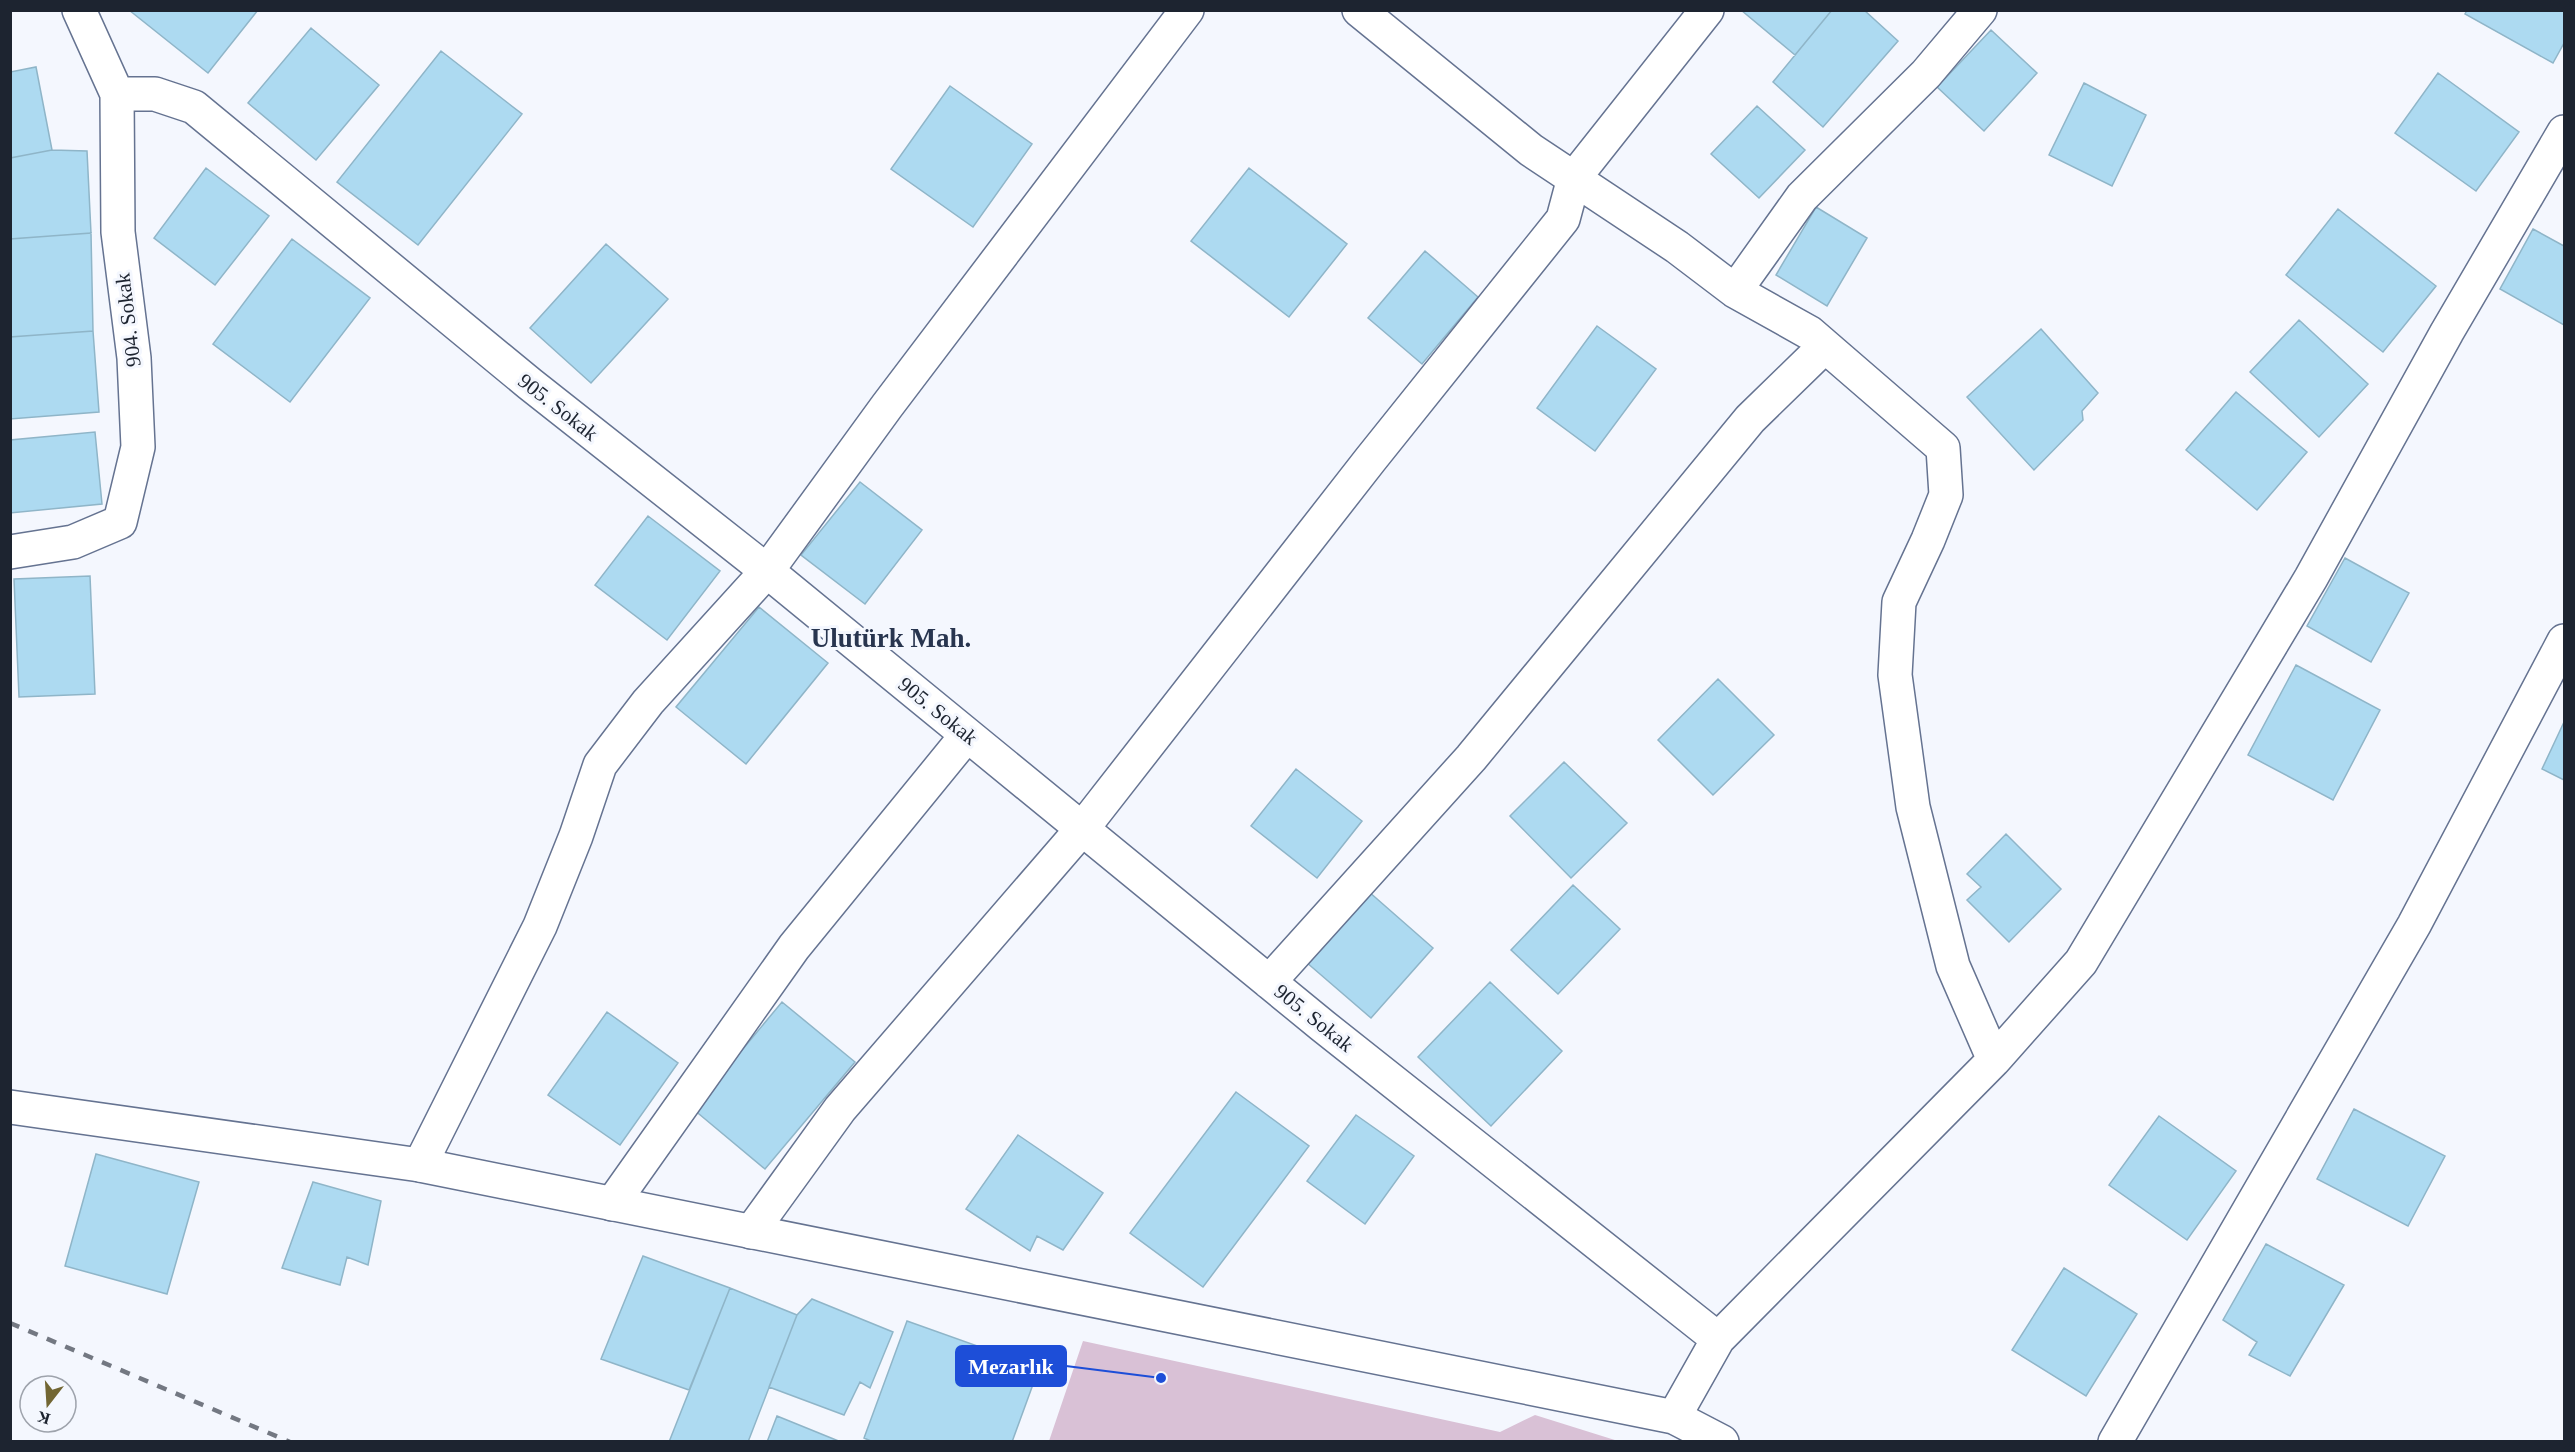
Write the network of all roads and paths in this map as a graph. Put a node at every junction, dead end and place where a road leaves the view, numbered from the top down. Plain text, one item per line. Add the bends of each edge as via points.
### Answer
1 (79, 10) edge
2 (1187, 10) edge
3 (1359, 10) edge
4 (1707, 10) edge
5 (1980, 10) edge
6 (117, 94) junction
7 (2565, 132) edge
8 (1574, 178) junction
9 (1735, 291) junction
10 (1825, 346) junction
11 (10, 552) edge
12 (767, 571) junction
13 (2565, 641) edge
14 (967, 735) junction
15 (1082, 829) junction
16 (1269, 982) junction
17 (1994, 1060) junction
18 (10, 1107) edge
19 (420, 1166) junction
20 (612, 1204) junction
21 (751, 1232) junction
22 (1718, 1339) junction
23 (1674, 1417) junction
24 (1722, 1442) edge
25 (2115, 1442) edge

1 - 6 street, 904. Sokak
2 - 12 street
3 - 8 street via 1531,150
4 - 8 street
5 - 9 street via 1926,74 1802,197
6 - 11 street, 904. Sokak via 118,232 134,358 138,447 120,522 73,542
6 - 12 street, 905. Sokak via 155,94 194,106 530,384
7 - 17 street via 2447,332 2311,578 2087,952
8 - 9 street
8 - 15 street via 1563,219
9 - 10 street via 1810,333
10 - 16 street via 1750,419 1471,758
10 - 17 street via 1943,448 1946,495 1899,602 1895,675 1913,807 1953,966
12 - 14 street, 905. Sokak
12 - 19 street via 648,702 600,765 540,926
13 - 25 street via 2414,925
14 - 15 street, 905. Sokak
14 - 20 street via 795,947
15 - 16 street, 905. Sokak
15 - 21 street via 840,1109
16 - 22 street, 905. Sokak
17 - 22 street
18 - 19 street
19 - 20 street
20 - 21 street
21 - 23 street
22 - 23 street
23 - 24 street

